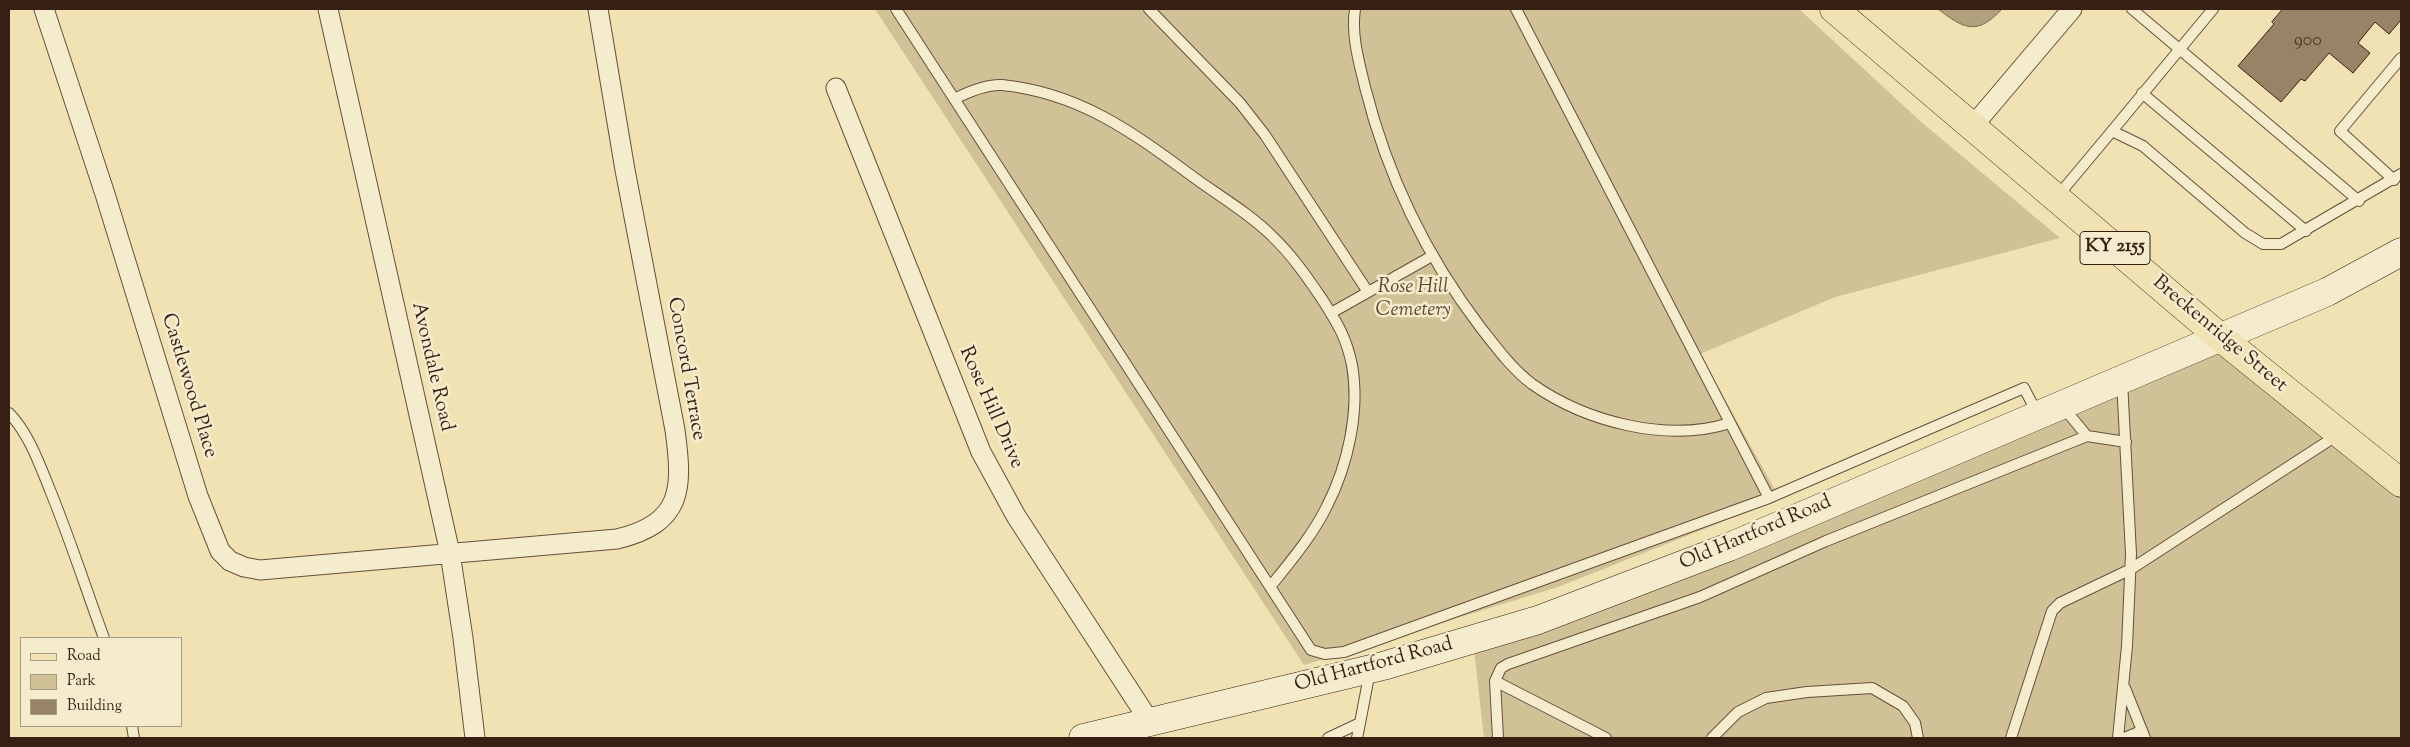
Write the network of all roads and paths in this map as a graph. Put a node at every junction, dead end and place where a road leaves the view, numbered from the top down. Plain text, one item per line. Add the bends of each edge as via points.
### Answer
1 (44, 9) edge
2 (328, 9) edge
3 (598, 9) edge
4 (896, 9) edge
5 (1149, 9) edge
6 (1355, 9) edge
7 (1516, 9) edge
8 (1834, 9) edge
9 (2072, 9) edge
10 (2132, 9) edge
11 (2213, 9) edge
12 (2180, 48) junction
13 (2401, 58) edge
14 (836, 88) dead end
15 (2142, 92) junction
16 (954, 99) junction
17 (1972, 127) junction
18 (2112, 131) junction
19 (2398, 177) edge
20 (2056, 198) junction
21 (2358, 201) junction
22 (2306, 231) junction
23 (2401, 252) edge
24 (1432, 256) junction
25 (1368, 292) junction
26 (1331, 313) junction
27 (2221, 338) junction
28 (2122, 380) junction
29 (2050, 411) junction
30 (9, 413) edge
31 (1730, 423) junction
32 (2340, 433) junction
33 (2087, 436) junction
34 (2126, 442) junction
35 (2401, 483) edge
36 (1769, 498) junction
37 (450, 553) junction
38 (2131, 569) junction
39 (1270, 587) junction
40 (104, 637) edge
41 (1370, 669) junction
42 (1495, 681) junction
43 (2124, 684) junction
44 (1150, 722) junction
45 (1360, 723) junction
46 (2143, 735) edge
47 (475, 738) edge
48 (1083, 738) edge
49 (1328, 738) edge
50 (1357, 738) edge
51 (1498, 738) edge
52 (1606, 738) edge
53 (1712, 738) edge
54 (1918, 738) edge
55 (2011, 738) edge
56 (2118, 738) edge
57 (2124, 738) edge

1 - 37 street, Castlewood Place via 198,496 220,551 230,561 260,570
2 - 37 street, Avondale Road
3 - 37 street, Concord Terrace via 675,430 679,484 672,506 659,522 641,534 591,542
4 - 16 lane
5 - 25 lane via 1240,103
6 - 24 lane via 1353,23 1358,60 1373,120 1394,178
7 - 31 lane
8 - 17 main road, Breckenridge Street / KY 2155
9 - 17 street
10 - 12 lane
11 - 12 lane
12 - 15 lane
12 - 21 lane
13 - 19 lane via 2340,131
14 - 44 street, Rose Hill Drive via 981,452 1016,516
15 - 18 lane
15 - 22 lane
16 - 26 lane via 973,90 1000,85 1068,101 1112,119 1271,235 1298,264
16 - 39 lane
17 - 20 main road, Breckenridge Street / KY 2155
18 - 20 lane
18 - 22 lane via 2143,146 2245,233 2263,244 2281,244
19 - 21 lane
20 - 27 main road, Breckenridge Street / KY 2155
21 - 22 lane
23 - 27 main road, Old Hartford Road via 2327,292
24 - 25 lane
24 - 31 lane via 1462,302 1514,368 1532,384 1600,417 1647,429 1695,431
25 - 26 lane
26 - 39 lane via 1344,334 1352,367 1354,414 1343,468 1327,507
27 - 28 main road, Old Hartford Road
27 - 32 main road, Breckenridge Street / KY 2155
28 - 29 main road, Old Hartford Road
28 - 34 lane
29 - 33 lane
29 - 36 lane via 2024,388
29 - 41 main road, Old Hartford Road via 1620,590 1538,620
30 - 40 lane via 35,453
31 - 36 lane
32 - 35 main road, Breckenridge Street / KY 2155
32 - 38 lane
33 - 34 lane
33 - 42 lane via 1826,541 1700,597 1508,664 1501,668
34 - 38 lane
36 - 39 lane via 1344,652 1325,654 1312,650
37 - 47 street, Avondale Road
38 - 43 lane
38 - 55 lane via 2060,603 2052,611
41 - 44 main road, Old Hartford Road
41 - 45 lane
42 - 51 lane
42 - 52 lane
43 - 46 lane
43 - 56 lane
44 - 48 main road, Old Hartford Road
45 - 49 lane
45 - 50 lane
46 - 57 lane
53 - 54 lane via 1738,712 1766,698 1872,688 1903,706 1915,723

